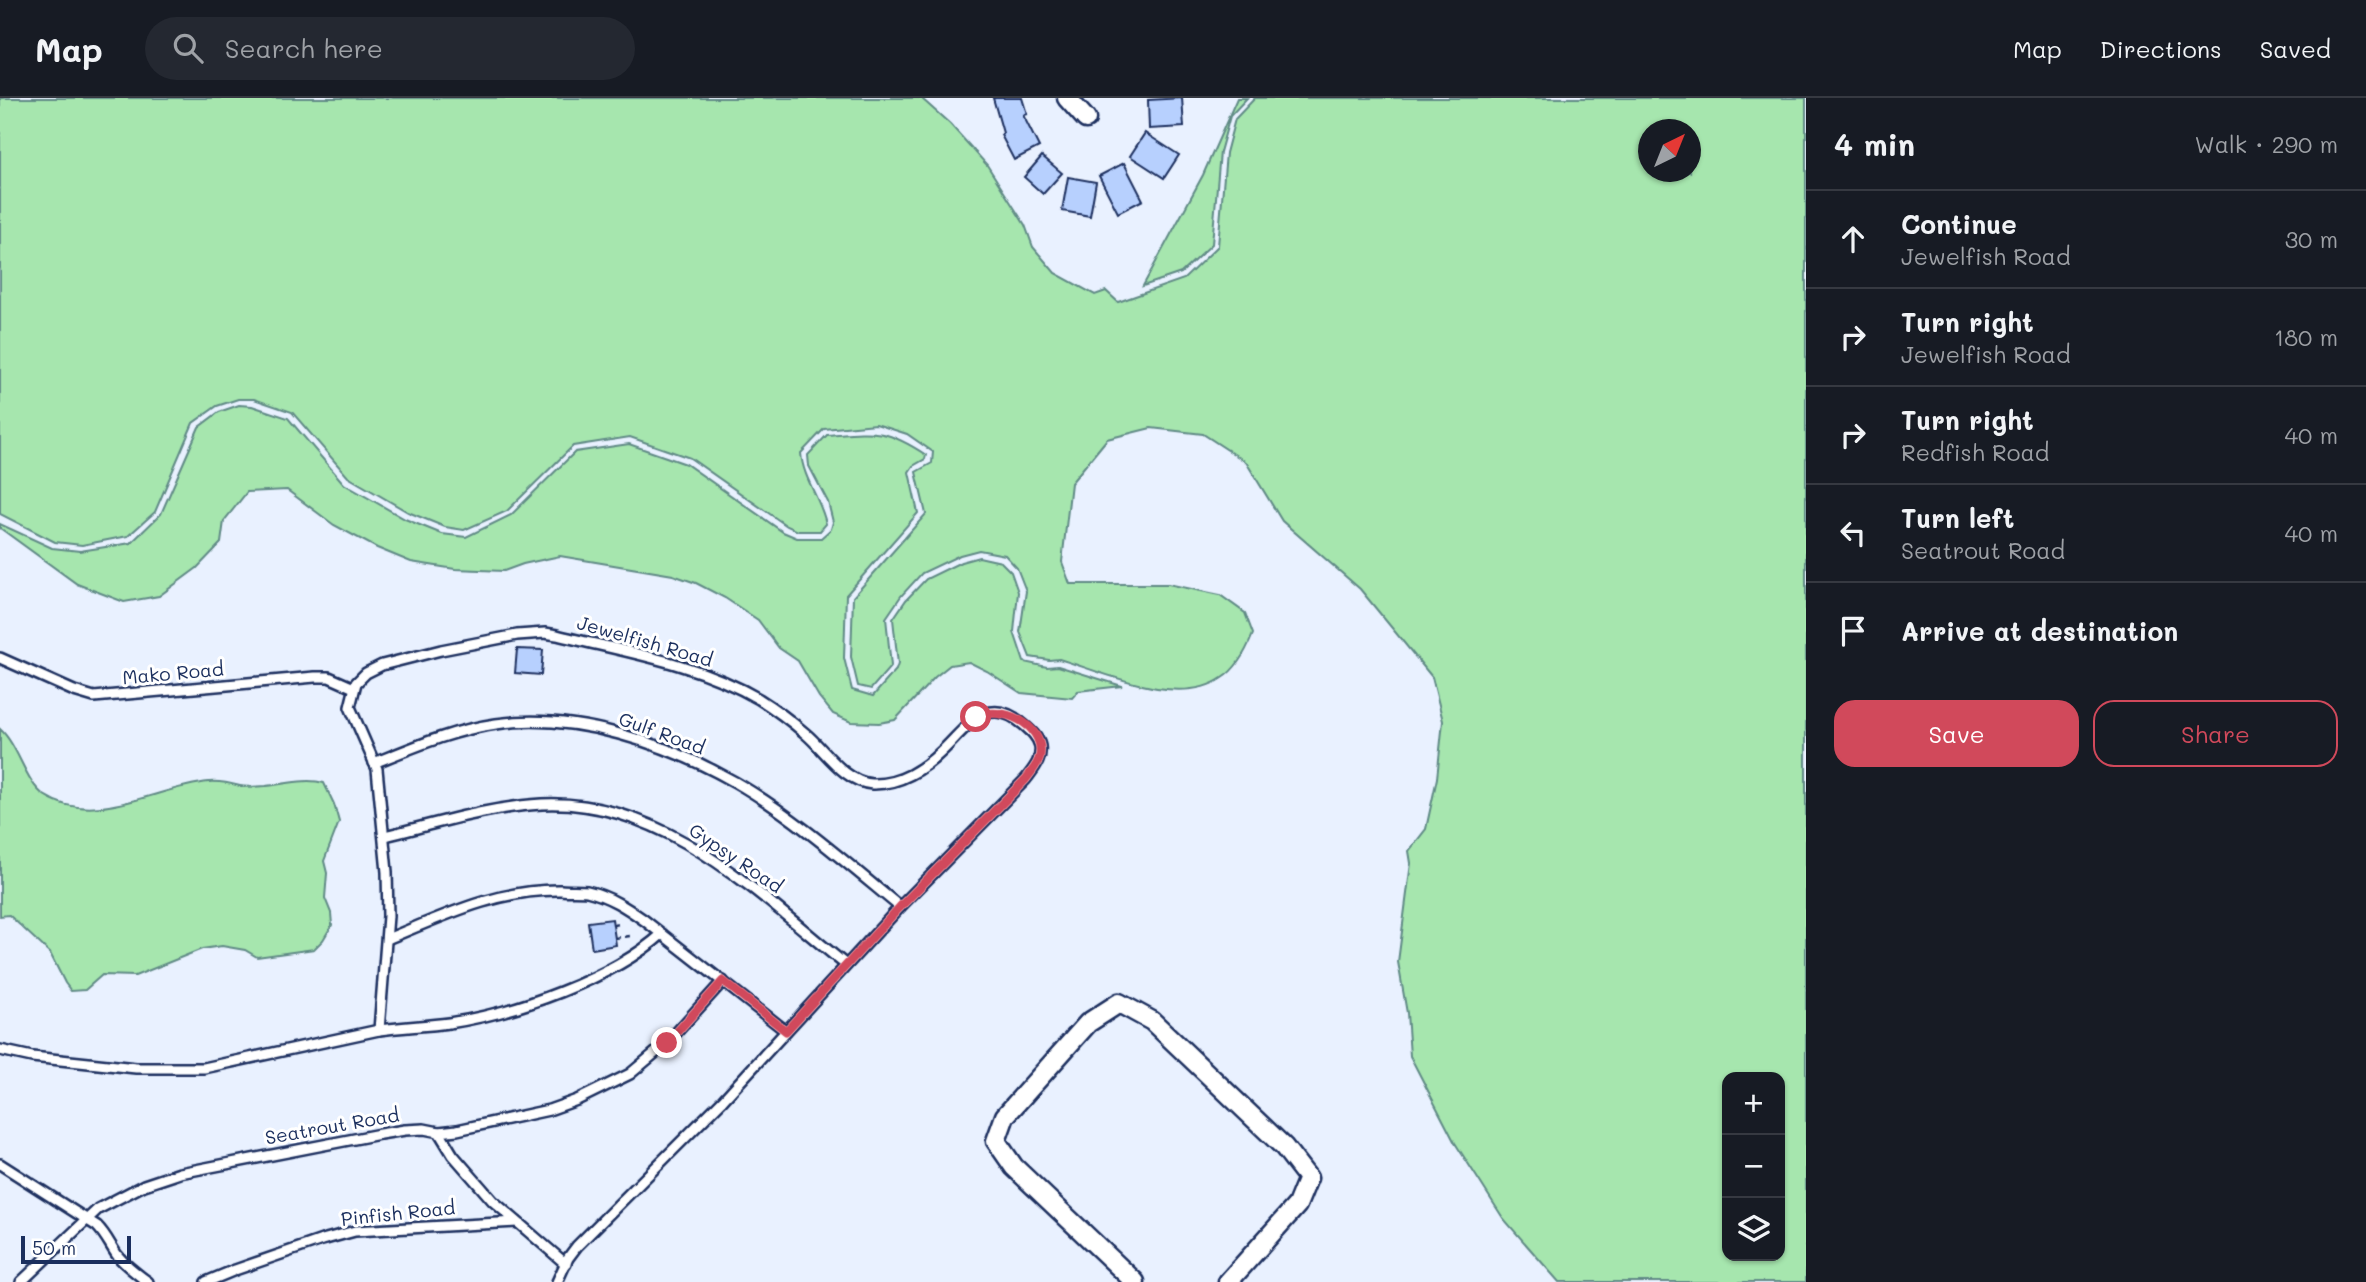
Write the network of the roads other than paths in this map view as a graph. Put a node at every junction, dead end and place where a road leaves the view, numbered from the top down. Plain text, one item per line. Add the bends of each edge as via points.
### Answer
1 (1067, 98) edge
2 (1086, 119) dead end
3 (0, 658) edge
4 (354, 688) junction
5 (374, 763) junction
6 (385, 836) junction
7 (900, 907) junction
8 (662, 934) junction
9 (387, 939) junction
10 (846, 965) junction
11 (723, 981) junction
12 (379, 1030) junction
13 (786, 1031) junction
14 (0, 1050) edge
15 (439, 1132) junction
16 (0, 1164) edge
17 (86, 1219) junction
18 (517, 1222) junction
19 (566, 1264) junction
20 (21, 1282) edge
21 (148, 1282) edge
22 (206, 1282) edge
23 (556, 1282) edge
24 (1135, 1282) edge
25 (1228, 1282) edge

1 - 2 street
3 - 4 lane, Mako Road via 94,697 315,677 329,677
4 - 5 lane via 350,706
4 - 7 lane, Jewelfish Road via 366,673 382,665 517,635 557,635 730,684 788,720 841,769 872,783 902,778 923,767 976,717 992,712 1014,717 1039,743 1038,762
5 - 6 lane
5 - 7 lane, Gulf Road via 430,740 495,724 551,721 616,734 701,764 735,782
6 - 9 lane
6 - 10 lane, Gypsy Road via 540,804 609,811 708,856
7 - 10 lane, Jewelfish Road
8 - 9 lane via 604,896 544,890 482,901
8 - 11 lane
8 - 12 lane via 635,955 592,977 517,1007 450,1023
9 - 12 lane
10 - 13 lane, Jewelfish Road
11 - 13 lane
11 - 15 lane, Seatrout Road via 667,1043 630,1074 550,1110
12 - 14 lane via 204,1068 136,1069
13 - 19 lane, Jewelfish Road via 577,1246
15 - 17 lane, Seatrout Road via 424,1129 380,1134 180,1173 116,1198
15 - 18 lane via 453,1155
16 - 17 lane
17 - 20 lane, Seatrout Road
17 - 21 lane
18 - 19 lane
18 - 22 lane, Pinfish Road via 355,1231
19 - 23 lane, Jewelfish Road
24 - 25 street via 1014,1167 996,1141 1004,1116 1088,1023 1119,1003 1152,1021 1284,1147 1308,1178 1297,1205

